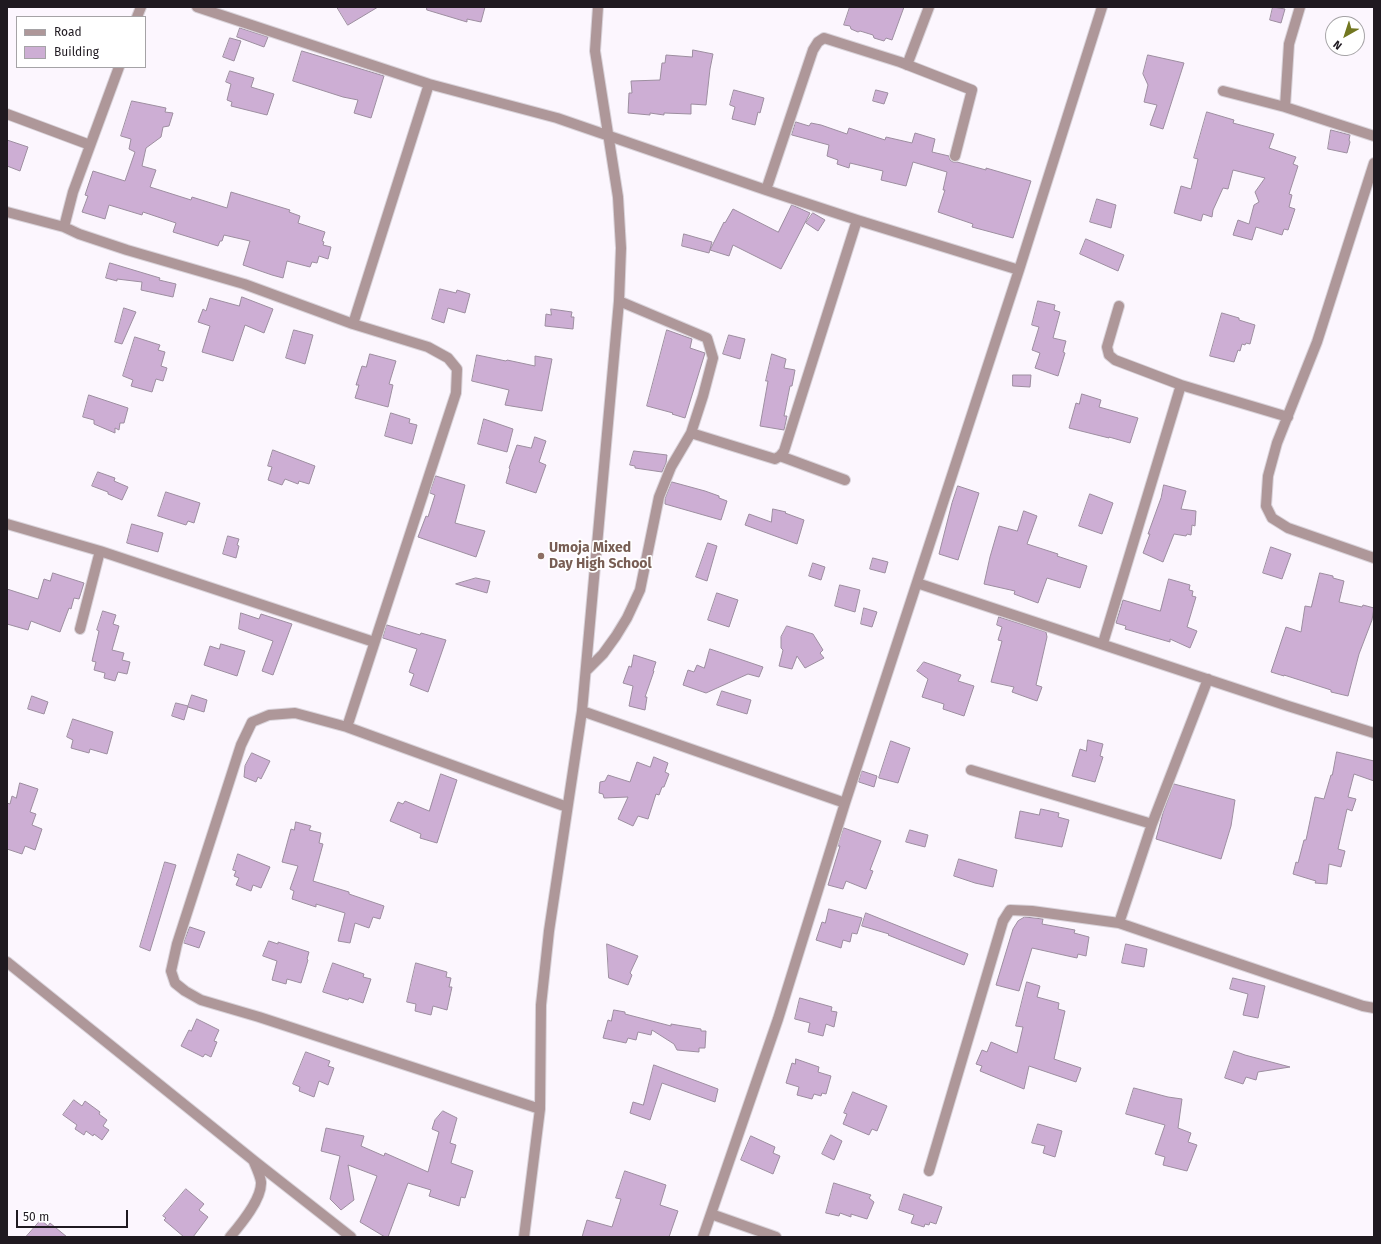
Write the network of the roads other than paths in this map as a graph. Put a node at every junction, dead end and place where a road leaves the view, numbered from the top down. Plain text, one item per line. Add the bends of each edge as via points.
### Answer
1 (196, 7) edge
2 (598, 7) edge
3 (929, 7) edge
4 (1102, 7) edge
5 (1300, 7) edge
6 (907, 65) junction
7 (119, 68) edge
8 (429, 84) junction
9 (1223, 91) dead end
10 (1285, 107) junction
11 (7, 114) edge
12 (609, 135) junction
13 (1374, 136) edge
14 (90, 145) junction
15 (955, 156) dead end
16 (1374, 163) edge
17 (766, 190) junction
18 (7, 212) edge
19 (857, 220) junction
20 (64, 227) junction
21 (1019, 270) junction
22 (619, 301) junction
23 (1118, 306) dead end
24 (353, 324) junction
25 (1181, 385) junction
26 (1288, 417) junction
27 (692, 433) junction
28 (780, 456) junction
29 (845, 480) dead end
30 (7, 524) edge
31 (100, 550) junction
32 (1374, 558) edge
33 (917, 583) junction
34 (80, 629) dead end
35 (374, 642) junction
36 (1103, 643) junction
37 (586, 671) junction
38 (1208, 679) junction
39 (582, 711) junction
40 (347, 728) junction
41 (1374, 732) edge
42 (971, 770) dead end
43 (845, 803) junction
44 (567, 807) junction
45 (1152, 824) junction
46 (1119, 923) junction
47 (7, 962) edge
48 (1374, 1008) edge
49 (540, 1109) junction
50 (253, 1160) junction
51 (929, 1171) dead end
52 (711, 1214) junction
53 (230, 1237) edge
54 (350, 1237) edge
55 (524, 1237) edge
56 (703, 1237) edge
57 (776, 1237) edge

1 - 8 street
2 - 12 street via 596,51
3 - 6 street
4 - 21 street
5 - 10 street via 1289,44
6 - 15 street via 972,90
6 - 17 street via 824,38 818,42 813,50
7 - 14 street
8 - 12 street via 557,118
8 - 24 street
9 - 10 street
10 - 13 street
11 - 14 street
12 - 17 street
12 - 22 street via 618,197 621,248
14 - 20 street
16 - 26 street via 1317,342
17 - 19 street
18 - 20 street
19 - 21 street
19 - 28 street via 790,436
20 - 24 street via 127,250 244,284
21 - 33 street
22 - 27 street via 708,338 713,358
22 - 37 street
23 - 25 street via 1107,347 1109,355 1115,360
24 - 35 street via 428,347 448,358 457,369 456,393
25 - 26 street
25 - 36 street
26 - 32 street via 1277,443 1268,476 1266,506 1272,518 1288,528
27 - 28 street via 775,459
27 - 37 street via 671,467 659,497 640,590 616,636
28 - 29 street
30 - 31 street
31 - 34 street
31 - 35 street
33 - 36 street
33 - 43 street
35 - 40 street
36 - 38 street
37 - 39 street
38 - 41 street
38 - 45 street
39 - 43 street
39 - 44 street
40 - 44 street
40 - 49 street via 295,713 269,714 252,722 241,745 177,944 171,971 175,983 201,1000
42 - 45 street
43 - 52 street via 778,1019
44 - 49 street via 541,1005
45 - 46 street
46 - 48 street
46 - 51 street via 1010,910 1003,921
47 - 50 street
49 - 55 street
50 - 53 street via 261,1182 256,1200
50 - 54 street
52 - 56 street
52 - 57 street

